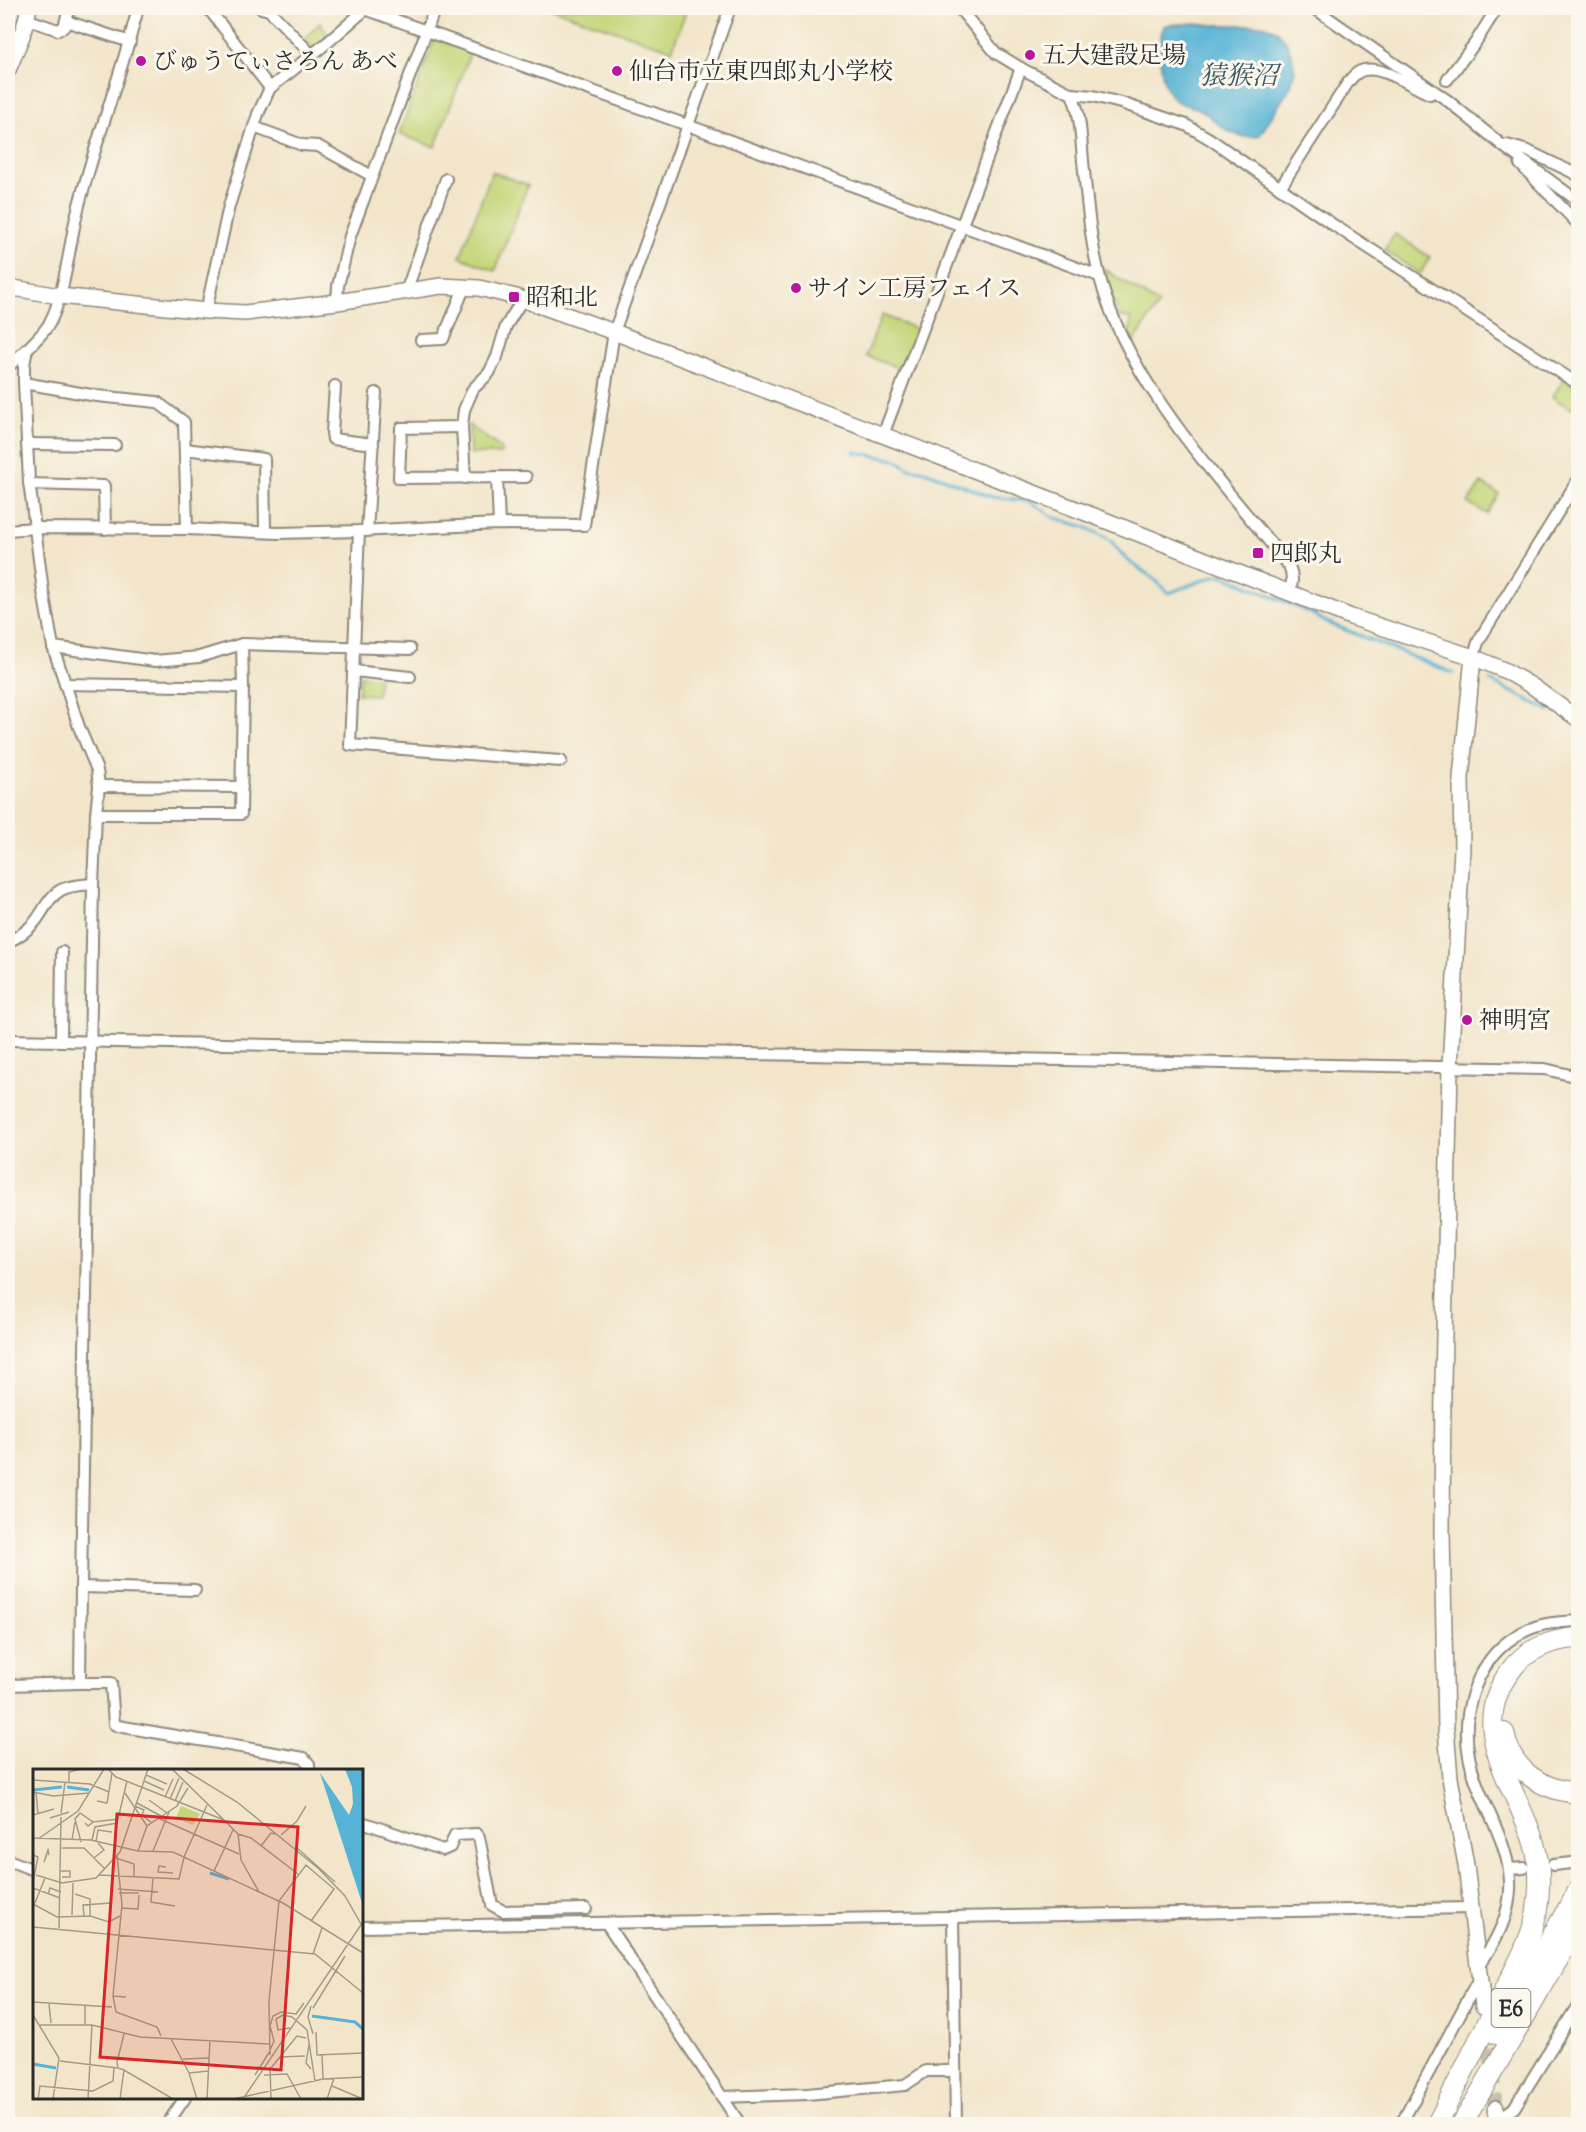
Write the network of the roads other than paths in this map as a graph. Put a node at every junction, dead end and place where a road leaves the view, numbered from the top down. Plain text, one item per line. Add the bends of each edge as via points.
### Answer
1 (69, 8) edge
2 (138, 8) edge
3 (208, 8) edge
4 (261, 8) edge
5 (366, 8) edge
6 (435, 8) edge
7 (730, 8) edge
8 (959, 8) edge
9 (1314, 8) edge
10 (1497, 8) edge
11 (27, 13) edge
12 (66, 21) junction
13 (426, 30) junction
14 (15, 35) edge
15 (130, 42) junction
16 (312, 55) junction
17 (1021, 68) junction
18 (8, 70) edge
19 (1448, 80) dead end
20 (270, 88) junction
21 (1072, 94) junction
22 (1437, 94) junction
23 (687, 124) junction
24 (254, 127) junction
25 (1503, 146) junction
26 (1578, 175) edge
27 (372, 176) junction
28 (446, 179) dead end
29 (1280, 188) junction
30 (1578, 201) edge
31 (1578, 224) edge
32 (960, 226) junction
33 (1099, 276) junction
34 (465, 286) junction
35 (8, 287) edge
36 (408, 290) junction
37 (59, 296) junction
38 (522, 300) junction
39 (337, 302) junction
40 (206, 311) junction
41 (614, 332) junction
42 (421, 340) dead end
43 (27, 349) junction
44 (8, 367) edge
45 (24, 383) junction
46 (1578, 384) edge
47 (335, 386) dead end
48 (376, 393) dead end
49 (462, 427) junction
50 (883, 435) junction
51 (27, 444) junction
52 (373, 444) junction
53 (115, 445) dead end
54 (185, 449) junction
55 (497, 477) junction
56 (526, 477) dead end
57 (465, 478) junction
58 (1578, 480) edge
59 (29, 484) junction
60 (499, 524) junction
61 (35, 528) junction
62 (187, 528) junction
63 (105, 529) junction
64 (8, 530) edge
65 (265, 531) junction
66 (363, 531) junction
67 (1289, 593) junction
68 (242, 644) junction
69 (355, 646) junction
70 (53, 647) junction
71 (410, 649) dead end
72 (1473, 657) junction
73 (354, 671) junction
74 (410, 676) dead end
75 (65, 684) junction
76 (243, 687) junction
77 (1578, 719) edge
78 (561, 761) dead end
79 (99, 786) junction
80 (242, 787) junction
81 (96, 814) junction
82 (93, 884) junction
83 (8, 942) edge
84 (62, 952) dead end
85 (8, 1040) edge
86 (61, 1040) junction
87 (90, 1041) junction
88 (1450, 1067) junction
89 (1578, 1077) edge
90 (81, 1587) junction
91 (195, 1590) dead end
92 (1578, 1621) edge
93 (1578, 1638) edge
94 (1578, 1648) edge
95 (80, 1683) junction
96 (8, 1685) edge
97 (309, 1769) edge
98 (1578, 1793) edge
99 (363, 1822) edge
100 (8, 1860) edge
101 (1572, 1863) dead end
102 (1552, 1865) dead end
103 (1524, 1868) dead end
104 (1509, 1869) junction
105 (33, 1870) edge
106 (1578, 1891) edge
107 (1472, 1908) junction
108 (586, 1909) dead end
109 (953, 1917) junction
110 (607, 1924) junction
111 (1578, 1924) edge
112 (363, 1927) edge
113 (1578, 1945) edge
114 (1480, 1971) junction
115 (1578, 2005) edge
116 (1484, 2006) tunnel mouth
117 (1574, 2019) edge
118 (955, 2071) junction
119 (722, 2097) junction
120 (184, 2099) edge
121 (1497, 2118) edge
122 (167, 2124) edge
123 (740, 2124) edge
124 (956, 2124) edge
125 (1401, 2124) edge
126 (1437, 2124) edge
127 (1443, 2124) edge
128 (1464, 2124) edge

1 - 12 street
2 - 15 street
3 - 20 street
4 - 16 street via 269,10
5 - 13 street
5 - 16 street
6 - 13 street
7 - 23 street
8 - 17 street via 996,53
9 - 22 street
10 - 19 street
11 - 12 street via 58,30
11 - 14 street
12 - 15 street
13 - 23 street
13 - 27 street
14 - 18 street
15 - 37 street via 77,213
16 - 20 street
17 - 21 street
17 - 32 street
20 - 24 street
21 - 29 street via 1121,103 1186,125
21 - 33 street via 1080,121
22 - 25 street
22 - 29 street via 1419,90 1389,74 1364,70 1357,73
23 - 32 street
23 - 41 street
24 - 27 street via 302,145 318,146
24 - 40 street via 229,206
25 - 26 street via 1528,151
25 - 30 street
25 - 31 street
27 - 39 street via 350,236
28 - 36 street
29 - 46 street
32 - 33 street
32 - 50 street
33 - 67 street via 1116,325 1150,387 1288,566 1293,583
34 - 36 street
34 - 38 street
34 - 42 street via 443,339
35 - 37 street
36 - 39 street
37 - 40 street
37 - 43 street via 48,325
38 - 41 street
38 - 49 street via 506,326 489,373 473,389
39 - 40 street via 244,313
41 - 50 street
41 - 60 street via 584,525
43 - 44 street
43 - 45 street
45 - 51 street
45 - 54 street via 157,402 184,422
47 - 52 street via 333,439
48 - 52 street
49 - 57 street
49 - 57 street via 400,428 399,478
50 - 67 street
51 - 53 street
51 - 59 street
52 - 66 street
54 - 62 street
54 - 65 street via 264,459
55 - 56 street
55 - 57 street
55 - 60 street
58 - 72 street via 1479,639
59 - 61 street
59 - 63 street via 104,486
60 - 66 street
61 - 63 street
61 - 64 street
61 - 70 street
62 - 63 street
62 - 65 street
65 - 66 street
66 - 69 street
67 - 72 street
68 - 69 street
68 - 70 street via 200,657 155,661
68 - 76 street
69 - 71 street
69 - 73 street
70 - 75 street
72 - 77 street via 1532,686
72 - 88 street via 1461,778 1461,884
73 - 74 street
73 - 78 street via 350,745
75 - 76 street
75 - 79 street via 97,770
76 - 80 street
79 - 80 street
79 - 81 street
80 - 81 street via 241,814
81 - 82 street
82 - 83 street via 61,890 23,934
82 - 87 street
84 - 86 street
85 - 86 street
86 - 87 street
87 - 88 street
87 - 90 street
88 - 89 street via 1545,1069
88 - 107 street via 1442,1533 1446,1729 1450,1778
90 - 91 street
90 - 95 street
92 - 104 street via 1535,1627 1509,1642 1485,1666 1470,1699 1466,1720 1469,1756
93 - 126 highway via 1547,1644 1523,1657 1505,1677 1495,1699 1493,1740 1534,1844 1539,1895 1521,1958
94 - 98 highway via 1548,1655 1519,1675 1507,1699 1503,1724 1512,1757 1528,1776 1551,1789
95 - 96 street
95 - 97 street via 111,1683 112,1720 118,1726 304,1758
99 - 108 street via 443,1850 450,1847 455,1834 477,1834 496,1909
100 - 105 street
101 - 102 street
103 - 104 street
104 - 114 street via 1502,1926
106 - 127 highway, E6
107 - 109 street
107 - 114 street
109 - 110 street
109 - 118 street
110 - 112 street
110 - 119 street
111 - 128 highway, E6
113 - 128 highway
114 - 116 street
114 - 125 street
115 - 117 street
117 - 121 street via 1514,2108
118 - 119 street via 926,2072 905,2085
118 - 124 street
119 - 123 street
120 - 122 street

